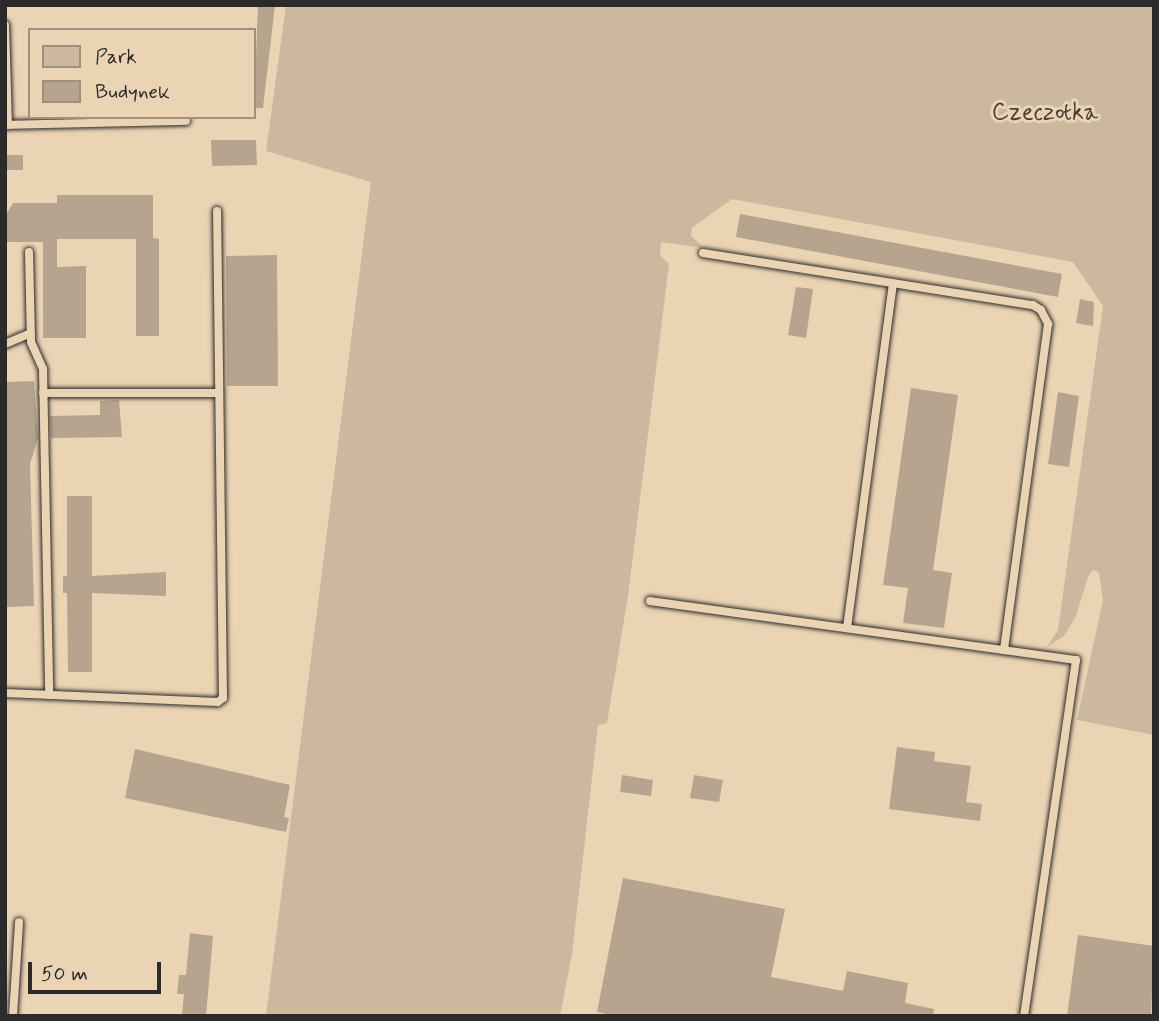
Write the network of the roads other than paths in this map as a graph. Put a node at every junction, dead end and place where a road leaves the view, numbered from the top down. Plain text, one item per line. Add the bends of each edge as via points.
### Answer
1 (5, 25) edge
2 (186, 121) dead end
3 (7, 125) edge
4 (217, 211) dead end
5 (29, 252) dead end
6 (703, 253) dead end
7 (893, 284) junction
8 (31, 333) junction
9 (5, 344) edge
10 (43, 393) junction
11 (219, 393) junction
12 (650, 601) dead end
13 (847, 628) junction
14 (1004, 650) junction
15 (5, 693) edge
16 (49, 695) junction
17 (19, 922) dead end
18 (13, 1016) edge
19 (1024, 1016) edge

1 - 3 lane
2 - 3 lane
4 - 11 lane
5 - 8 lane
6 - 7 lane
7 - 13 lane
7 - 14 lane via 1033,305 1048,324
8 - 9 lane
8 - 10 lane via 43,369
10 - 11 lane
10 - 16 lane
11 - 16 lane via 223,698 218,702
12 - 13 lane
13 - 14 lane
14 - 19 lane via 1076,660
15 - 16 lane
17 - 18 lane

